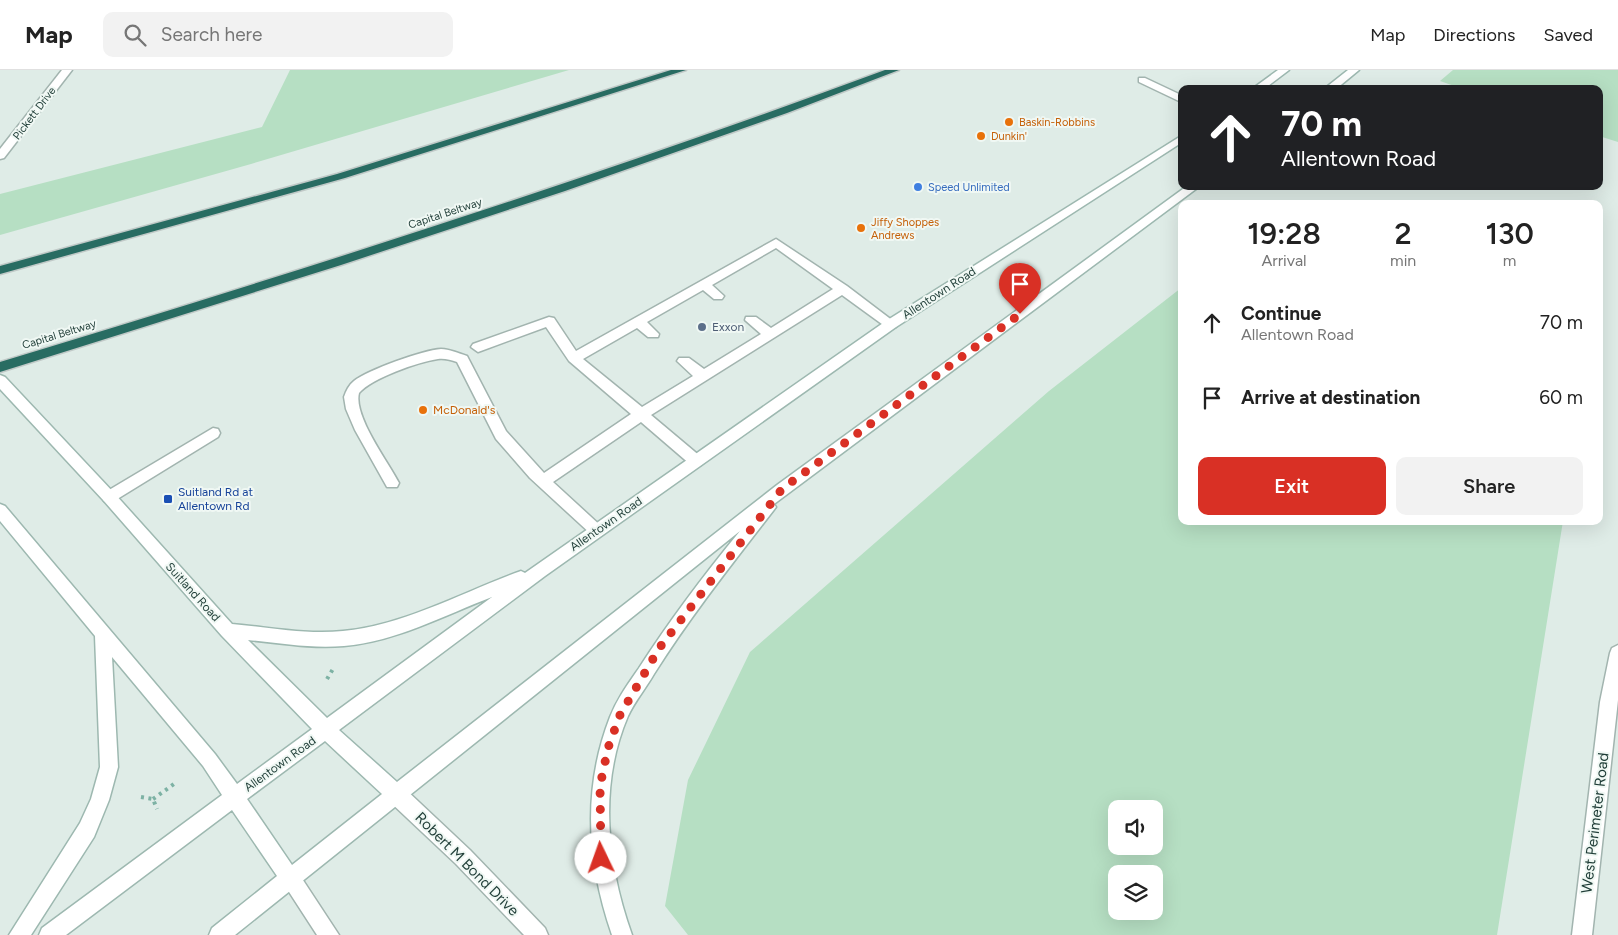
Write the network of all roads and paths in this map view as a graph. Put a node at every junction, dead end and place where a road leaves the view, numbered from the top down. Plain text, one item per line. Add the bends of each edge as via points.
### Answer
1 (67, 70) edge
2 (681, 70) edge
3 (894, 70) edge
4 (1284, 70) edge
5 (1354, 70) edge
6 (1142, 80) dead end
7 (1263, 85) edge
8 (1334, 85) edge
9 (1178, 98) edge
10 (1178, 141) edge
11 (0, 156) edge
12 (1190, 190) edge
13 (0, 270) edge
14 (703, 284) junction
15 (843, 289) junction
16 (718, 296) dead end
17 (751, 320) dead end
18 (639, 322) junction
19 (891, 324) junction
20 (653, 334) dead end
21 (770, 334) junction
22 (478, 347) dead end
23 (574, 358) junction
24 (684, 361) dead end
25 (0, 367) edge
26 (703, 376) junction
27 (0, 380) edge
28 (639, 416) junction
29 (213, 433) dead end
30 (696, 461) junction
31 (539, 477) junction
32 (392, 483) dead end
33 (782, 489) junction
34 (109, 496) junction
35 (0, 510) edge
36 (597, 531) junction
37 (539, 571) junction
38 (228, 631) junction
39 (103, 634) junction
40 (1618, 652) edge
41 (336, 664) dead end
42 (327, 679) dead end
43 (326, 730) junction
44 (174, 784) dead end
45 (396, 794) junction
46 (141, 797) dead end
47 (235, 797) junction
48 (153, 800) junction
49 (157, 809) dead end
50 (290, 878) junction
51 (19, 935) edge
52 (49, 935) edge
53 (219, 935) edge
54 (329, 935) edge
55 (538, 935) edge
56 (622, 935) edge
57 (1582, 935) edge

1 - 11 main road, Pickett Drive
2 - 13 highway via 341,176
3 - 25 highway, Capital Beltway via 596,178 356,257
4 - 7 main road
5 - 8 main road
6 - 9 main road
10 - 19 main road, Allentown Road
12 - 33 main road
14 - 15 main road via 776,243
14 - 16 main road
14 - 18 main road
15 - 19 main road
15 - 21 main road
17 - 21 main road
18 - 20 main road
18 - 23 main road
19 - 30 main road, Allentown Road
21 - 26 main road
22 - 23 main road via 549,321
23 - 28 main road
24 - 26 main road
26 - 28 main road
27 - 34 main road, Suitland Road
28 - 30 main road
28 - 31 main road
29 - 34 main road
30 - 36 main road, Allentown Road
31 - 32 main road via 501,435 462,359 451,354 438,354 385,372 361,383 352,392 351,400 358,418
31 - 36 main road
33 - 45 main road
33 - 56 main road via 660,647 620,715 608,748 600,786 601,858
34 - 38 main road, Suitland Road
35 - 39 main road
36 - 37 main road, Allentown Road
37 - 38 main road via 394,628 368,635 320,639
37 - 43 main road, Allentown Road
38 - 43 main road, Suitland Road
39 - 47 main road via 210,760
39 - 51 main road via 109,767 100,800 87,830
40 - 57 main road, West Perimeter Road via 1609,702
41 - 42 path
43 - 45 main road, Suitland Road
43 - 47 main road, Allentown Road
44 - 48 path
45 - 50 main road
45 - 55 main road, Robert M Bond Drive via 463,857
46 - 48 path
47 - 50 main road
47 - 52 main road, Allentown Road
48 - 49 path
50 - 53 main road
50 - 54 main road

